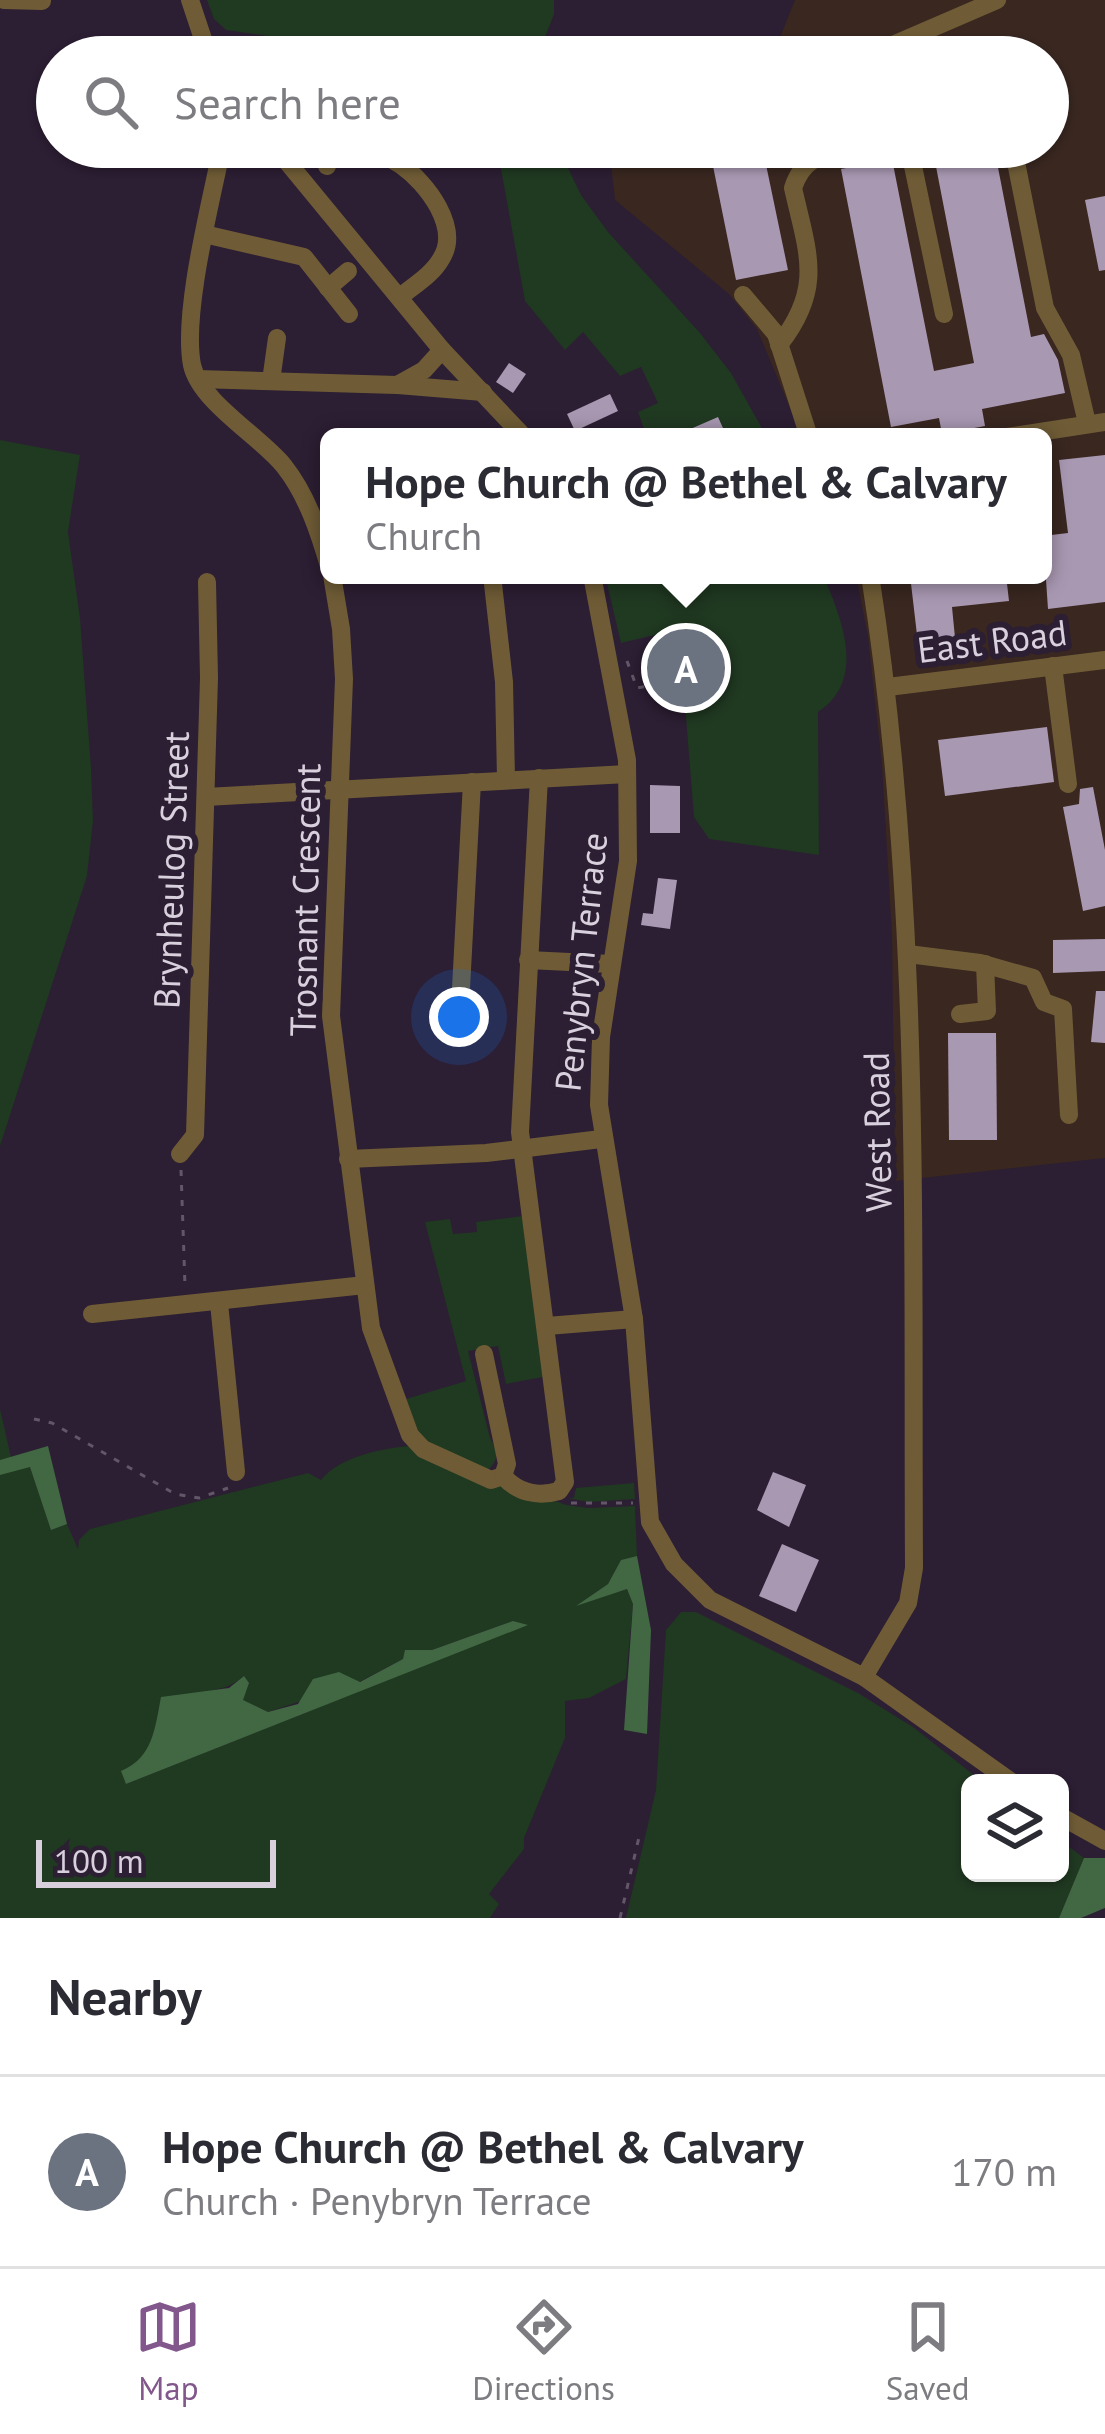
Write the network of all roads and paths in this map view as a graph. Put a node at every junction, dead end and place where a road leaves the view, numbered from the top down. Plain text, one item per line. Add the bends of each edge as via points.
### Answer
1 (4, 0) edge
2 (190, 0) edge
3 (42, 1) edge
4 (987, 2) edge
5 (202, 36) edge
6 (912, 36) edge
7 (218, 168) edge
8 (292, 168) edge
9 (406, 168) edge
10 (802, 168) edge
11 (913, 168) edge
12 (1017, 168) edge
13 (204, 234) junction
14 (348, 272) dead end
15 (328, 288) junction
16 (743, 295) dead end
17 (400, 297) junction
18 (349, 314) dead end
19 (944, 314) dead end
20 (277, 338) dead end
21 (779, 345) junction
22 (442, 350) junction
23 (198, 379) junction
24 (241, 380) junction
25 (271, 381) junction
26 (397, 385) junction
27 (483, 392) junction
28 (230, 414) junction
29 (1096, 423) edge
30 (516, 428) edge
31 (806, 428) edge
32 (1052, 430) edge
33 (320, 540) edge
34 (207, 582) dead end
35 (334, 584) edge
36 (493, 584) edge
37 (594, 584) edge
38 (871, 584) edge
39 (608, 653) junction
40 (1105, 660) edge
41 (1053, 666) junction
42 (669, 678) dead end
43 (888, 687) junction
44 (627, 774) junction
45 (539, 778) junction
46 (506, 779) junction
47 (472, 782) junction
48 (1069, 784) dead end
49 (340, 789) junction
50 (206, 796) junction
51 (908, 954) junction
52 (528, 960) junction
53 (611, 964) junction
54 (985, 964) junction
55 (460, 1007) dead end
56 (960, 1014) dead end
57 (1069, 1115) dead end
58 (601, 1139) junction
59 (522, 1150) junction
60 (181, 1154) joint
61 (348, 1160) junction
62 (364, 1285) junction
63 (219, 1303) junction
64 (185, 1306) junction
65 (92, 1314) dead end
66 (634, 1318) junction
67 (547, 1326) junction
68 (484, 1354) dead end
69 (34, 1419) dead end
70 (236, 1472) joint
71 (503, 1476) junction
72 (559, 1491) junction
73 (647, 1502) junction
74 (864, 1677) junction
75 (1000, 1774) edge
76 (1069, 1821) edge
77 (640, 1833) dead end
78 (1105, 1840) edge
79 (620, 1918) edge

1 - 3 street
2 - 5 street
4 - 6 street
7 - 13 street
8 - 17 street
9 - 17 street via 443,214 449,236 444,256
10 - 21 street via 793,188 810,272 801,317
11 - 19 street
12 - 29 street via 1045,308
13 - 15 street via 304,256
13 - 23 street via 190,326
14 - 15 street
15 - 18 street
16 - 21 street
17 - 22 street
20 - 25 street
21 - 31 street
22 - 26 street
22 - 27 street
23 - 24 street
23 - 28 street
24 - 25 street
24 - 28 street
25 - 26 street
26 - 27 street
27 - 30 street
28 - 33 street via 284,466
29 - 32 street
34 - 50 street, Brynheulog Street
35 - 49 street, Trosnant Crescent via 344,680
36 - 46 street
37 - 39 street, Penybryn Terrace
38 - 43 street, West Road
39 - 42 path via 623,651 637,688 648,686 651,651 658,650
39 - 44 street, Penybryn Terrace
40 - 41 street, East Road
41 - 43 street, East Road
41 - 48 street
43 - 51 street, West Road
44 - 45 street
44 - 53 street, Penybryn Terrace via 628,861
45 - 46 street
45 - 52 street
46 - 47 street
47 - 49 street
47 - 55 street
49 - 50 street
49 - 61 street, Trosnant Crescent via 331,1016
50 - 60 street, Brynheulog Street via 195,1136
51 - 54 street
51 - 74 street, West Road via 914,1568 908,1603
52 - 53 street
52 - 59 street
53 - 58 street, Penybryn Terrace
54 - 56 street via 987,1011
54 - 57 street via 1034,977 1044,1002 1063,1010
58 - 59 street
58 - 66 street, Penybryn Terrace
59 - 61 street
59 - 67 street
60 - 64 path
61 - 62 street, Trosnant Crescent
62 - 63 street
62 - 71 street, Trosnant Crescent via 410,1435 480,1476
63 - 64 street
63 - 70 street
64 - 65 street
66 - 67 street
66 - 73 street, Penybryn Terrace
67 - 72 street via 566,1468
68 - 71 street
69 - 70 path via 175,1494 221,1491 234,1485
71 - 72 street via 542,1496
72 - 73 path via 588,1505
73 - 74 street, Penybryn Terrace via 674,1564 710,1600
74 - 75 street
76 - 78 street
77 - 79 path

